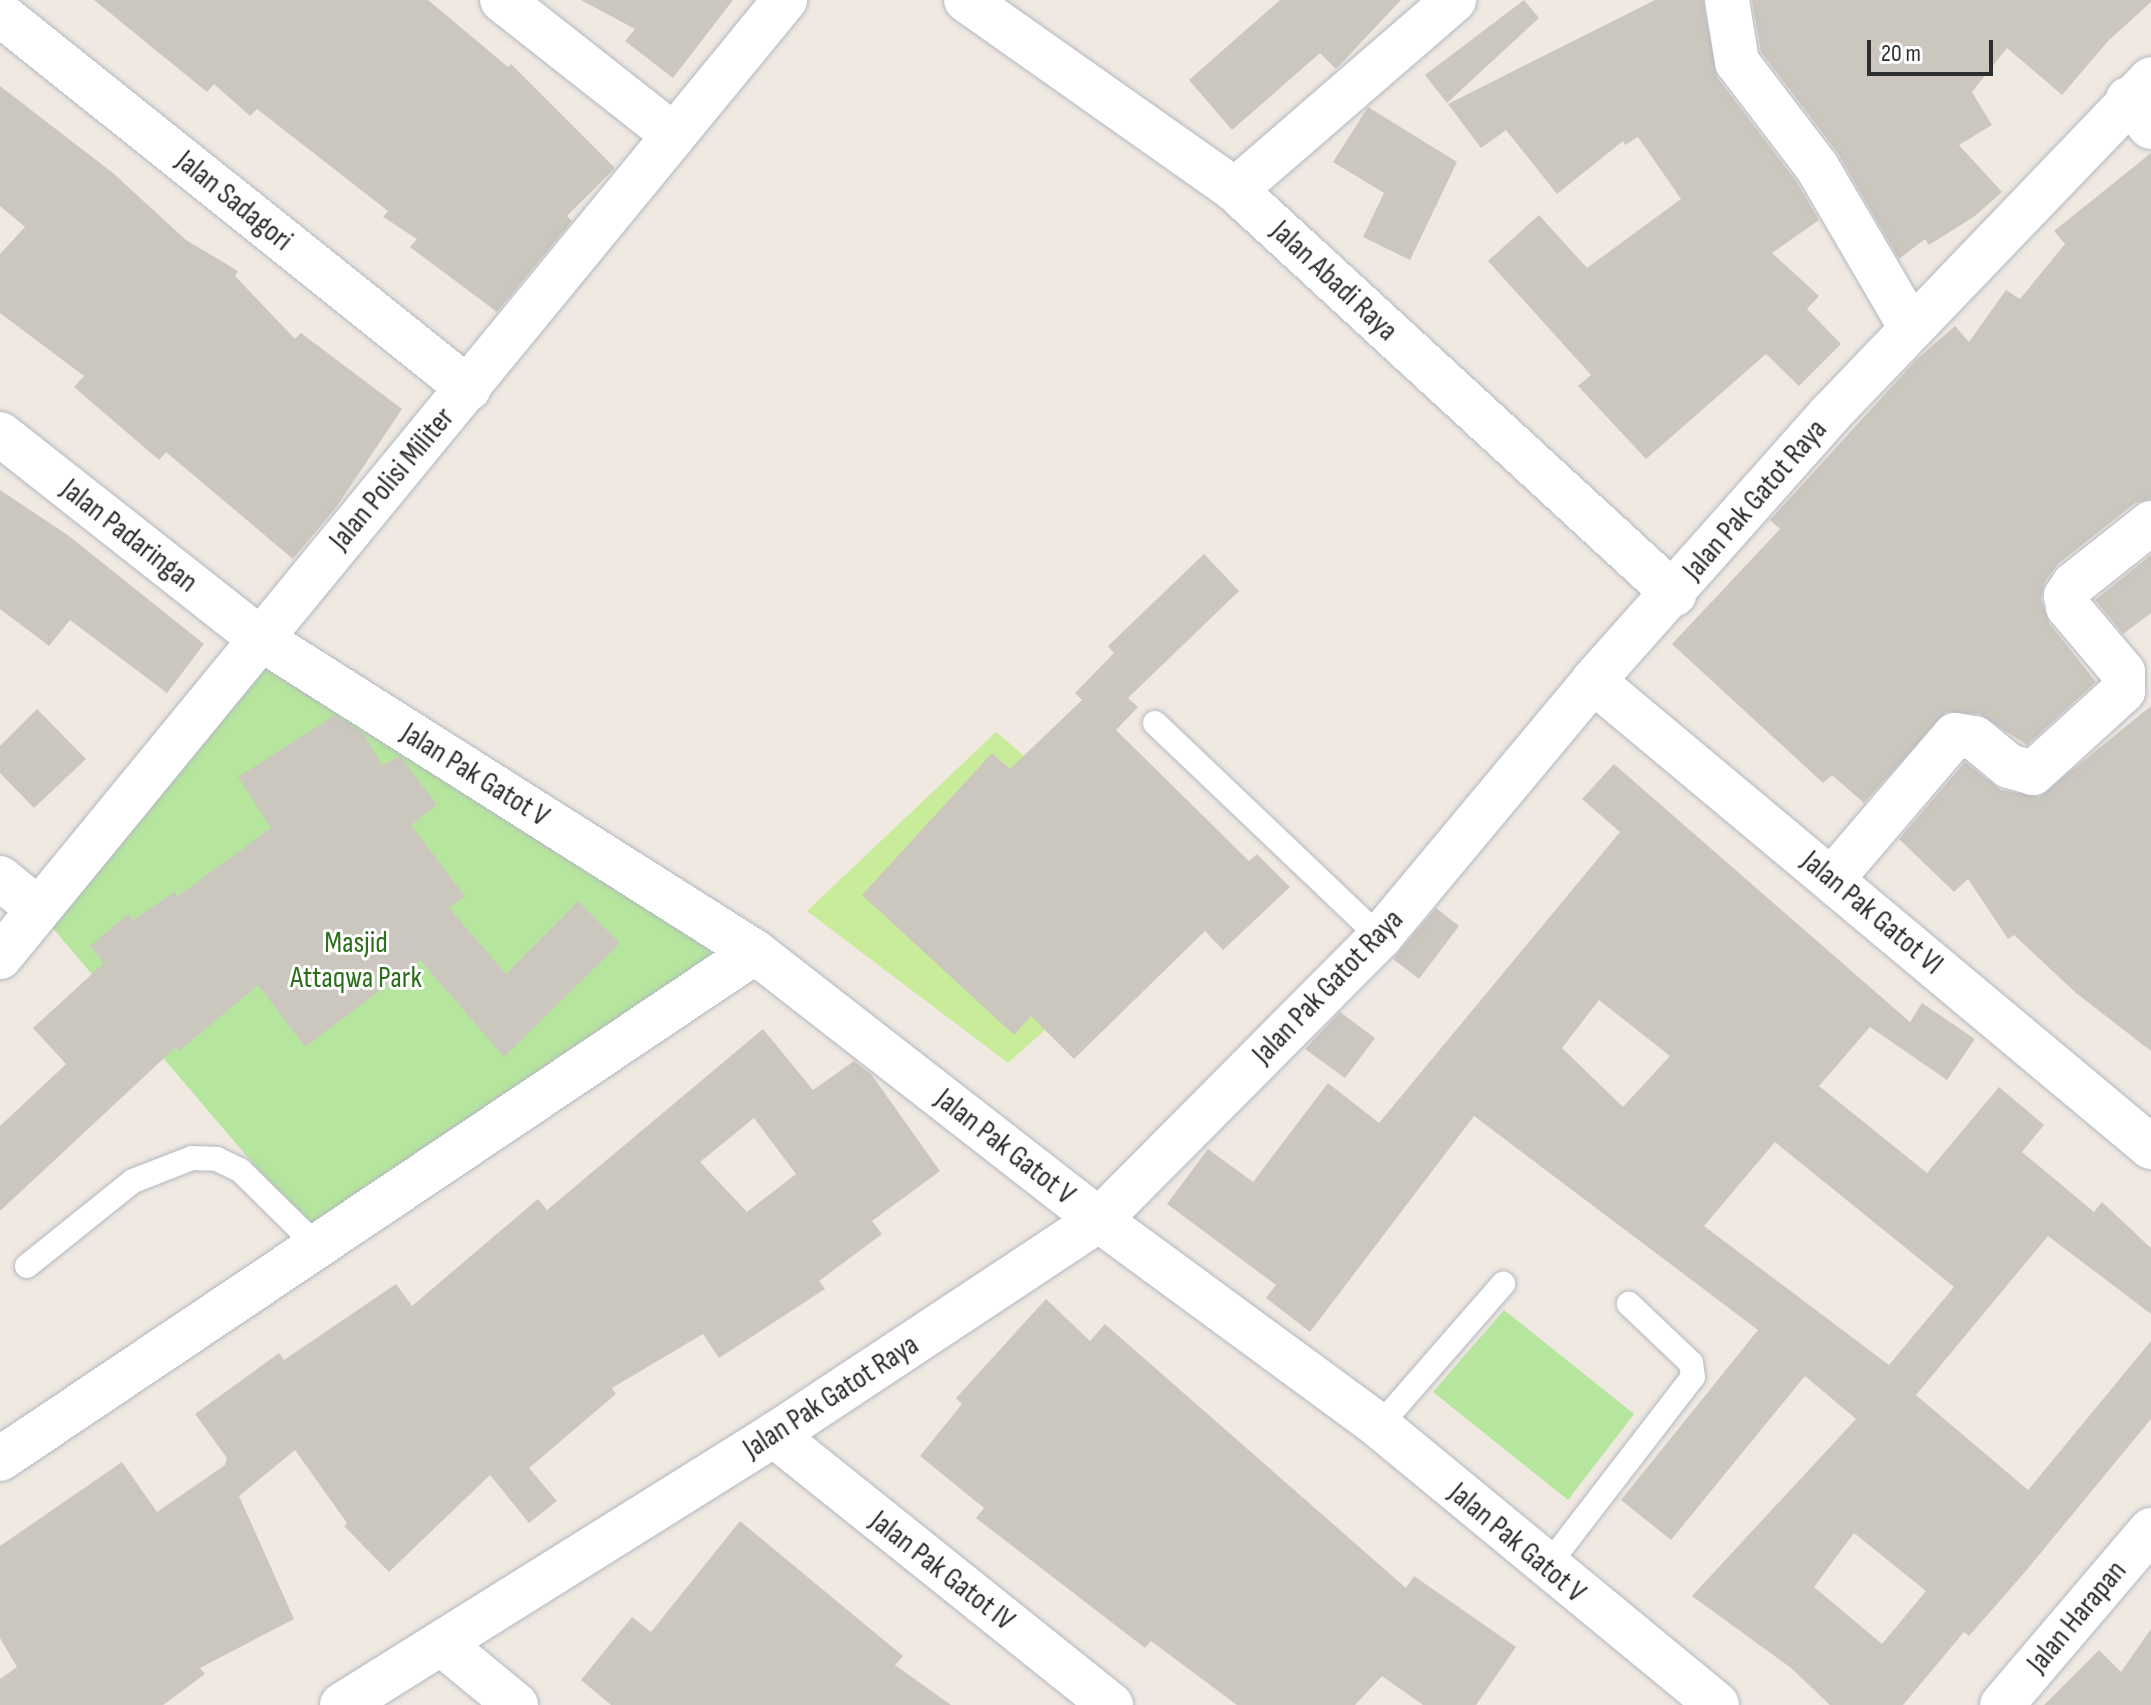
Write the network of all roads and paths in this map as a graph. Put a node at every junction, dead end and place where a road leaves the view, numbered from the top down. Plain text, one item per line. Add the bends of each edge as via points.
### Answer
1 (502, 0) edge
2 (785, 0) edge
3 (966, 0) edge
4 (1454, 0) edge
5 (1727, 0) edge
6 (0, 14) edge
7 (2143, 102) edge
8 (672, 134) junction
9 (1235, 190) junction
10 (1911, 328) junction
11 (469, 389) junction
12 (0, 434) edge
13 (2151, 523) edge
14 (1674, 594) junction
15 (258, 637) junction
16 (1593, 681) junction
17 (1155, 723) dead end
18 (0, 878) edge
19 (1832, 879) junction
20 (38, 909) junction
21 (1380, 937) junction
22 (755, 952) junction
23 (0, 957) edge
24 (2151, 1147) edge
25 (1099, 1220) junction
26 (320, 1249) junction
27 (27, 1266) dead end
28 (1503, 1284) dead end
29 (1629, 1304) dead end
30 (1379, 1426) junction
31 (774, 1435) junction
32 (0, 1459) edge
33 (2151, 1530) edge
34 (1545, 1569) junction
35 (442, 1644) junction
36 (342, 1705) edge
37 (516, 1705) edge
38 (1111, 1705) edge
39 (1717, 1705) edge
40 (2002, 1705) edge

1 - 8 street
2 - 8 street, Jalan Polisi Militer
3 - 9 street, Jalan Abadi Raya
4 - 9 street
5 - 10 street via 1737,62 1817,167
6 - 11 street, Jalan Sadagori
7 - 10 street, Jalan Pak Gatot Raya
8 - 11 street, Jalan Polisi Militer
9 - 14 street, Jalan Abadi Raya
10 - 14 street, Jalan Pak Gatot Raya
11 - 15 street, Jalan Polisi Militer
12 - 15 street, Jalan Padaringan
13 - 19 street via 2066,596 2068,607 2123,672 2123,691 2033,773 2009,766 1975,738 1955,735
14 - 16 street, Jalan Pak Gatot Raya
15 - 20 street, Jalan Polisi Militer
15 - 22 street, Jalan Pak Gatot V
16 - 19 street, Jalan Pak Gatot VI
16 - 21 street, Jalan Pak Gatot Raya
17 - 21 lane
18 - 20 street
19 - 24 street, Jalan Pak Gatot VI
20 - 23 street, Jalan Polisi Militer
21 - 25 street, Jalan Pak Gatot Raya
22 - 25 street, Jalan Pak Gatot V
22 - 26 street
25 - 30 street, Jalan Pak Gatot V
25 - 31 street, Jalan Pak Gatot Raya
26 - 27 lane via 240,1170 217,1159 192,1158 133,1181
26 - 32 street
28 - 30 lane
29 - 34 lane via 1691,1363 1693,1377
30 - 34 street, Jalan Pak Gatot V
31 - 35 street, Jalan Pak Gatot Raya
31 - 38 street, Jalan Pak Gatot IV
33 - 40 street, Jalan Harapan
34 - 39 street, Jalan Pak Gatot V
35 - 36 street, Jalan Pak Gatot Raya
35 - 37 street

